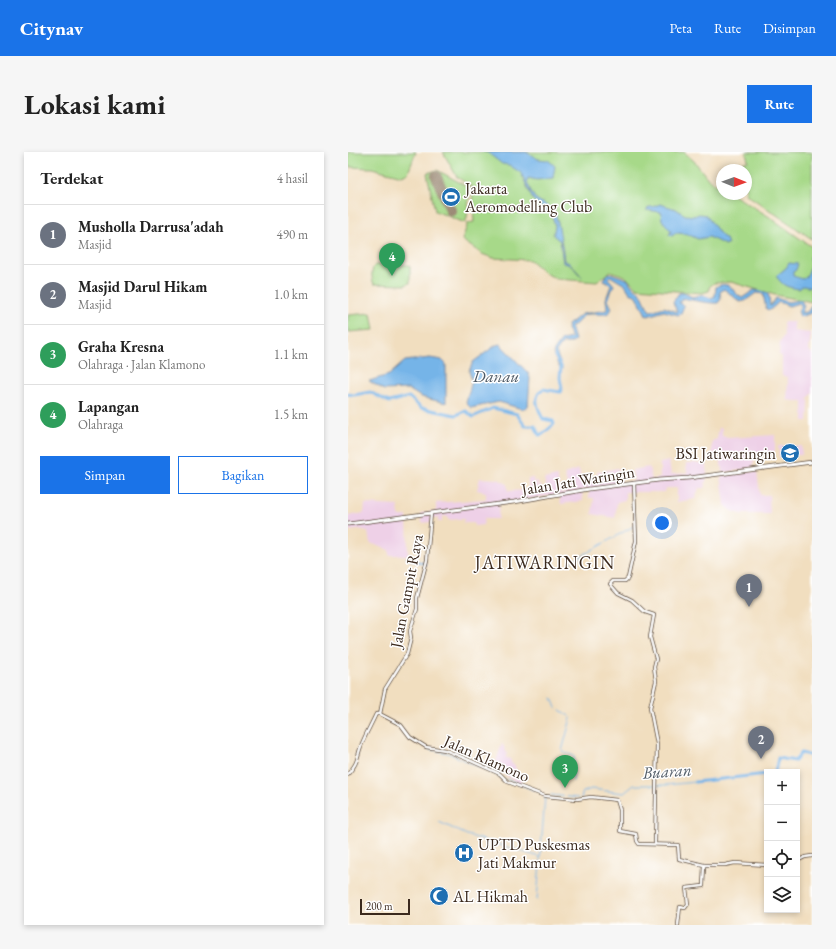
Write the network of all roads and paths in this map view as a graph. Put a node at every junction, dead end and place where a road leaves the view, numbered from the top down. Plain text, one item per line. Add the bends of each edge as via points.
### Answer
1 (812, 462) edge
2 (634, 483) junction
3 (431, 513) junction
4 (348, 524) edge
5 (380, 714) junction
6 (348, 774) edge
7 (655, 843) junction
8 (812, 856) edge
9 (800, 859) edge
10 (704, 865) junction
11 (764, 865) edge
12 (678, 925) edge

1 - 2 main road, Jalan Jati Waringin
2 - 3 main road, Jalan Jati Waringin
2 - 7 street via 636,541 628,578 626,581 613,581 610,584 618,593 634,601 645,612 654,615 650,637 656,659 656,681 650,708 657,744
3 - 4 main road, Jalan Jati Waringin
3 - 5 street, Jalan Gampit Raya via 429,553 417,598 407,654 383,695
5 - 6 street via 376,714 361,747 358,762
5 - 7 street, Jalan Klamono via 401,725 410,737 426,746 445,750 502,776 508,782 545,796 617,800 620,810 620,831 636,834 639,844
7 - 10 street via 678,845 679,860
8 - 9 street
10 - 11 street
10 - 12 street via 703,886 686,888 688,904 685,908 680,907

